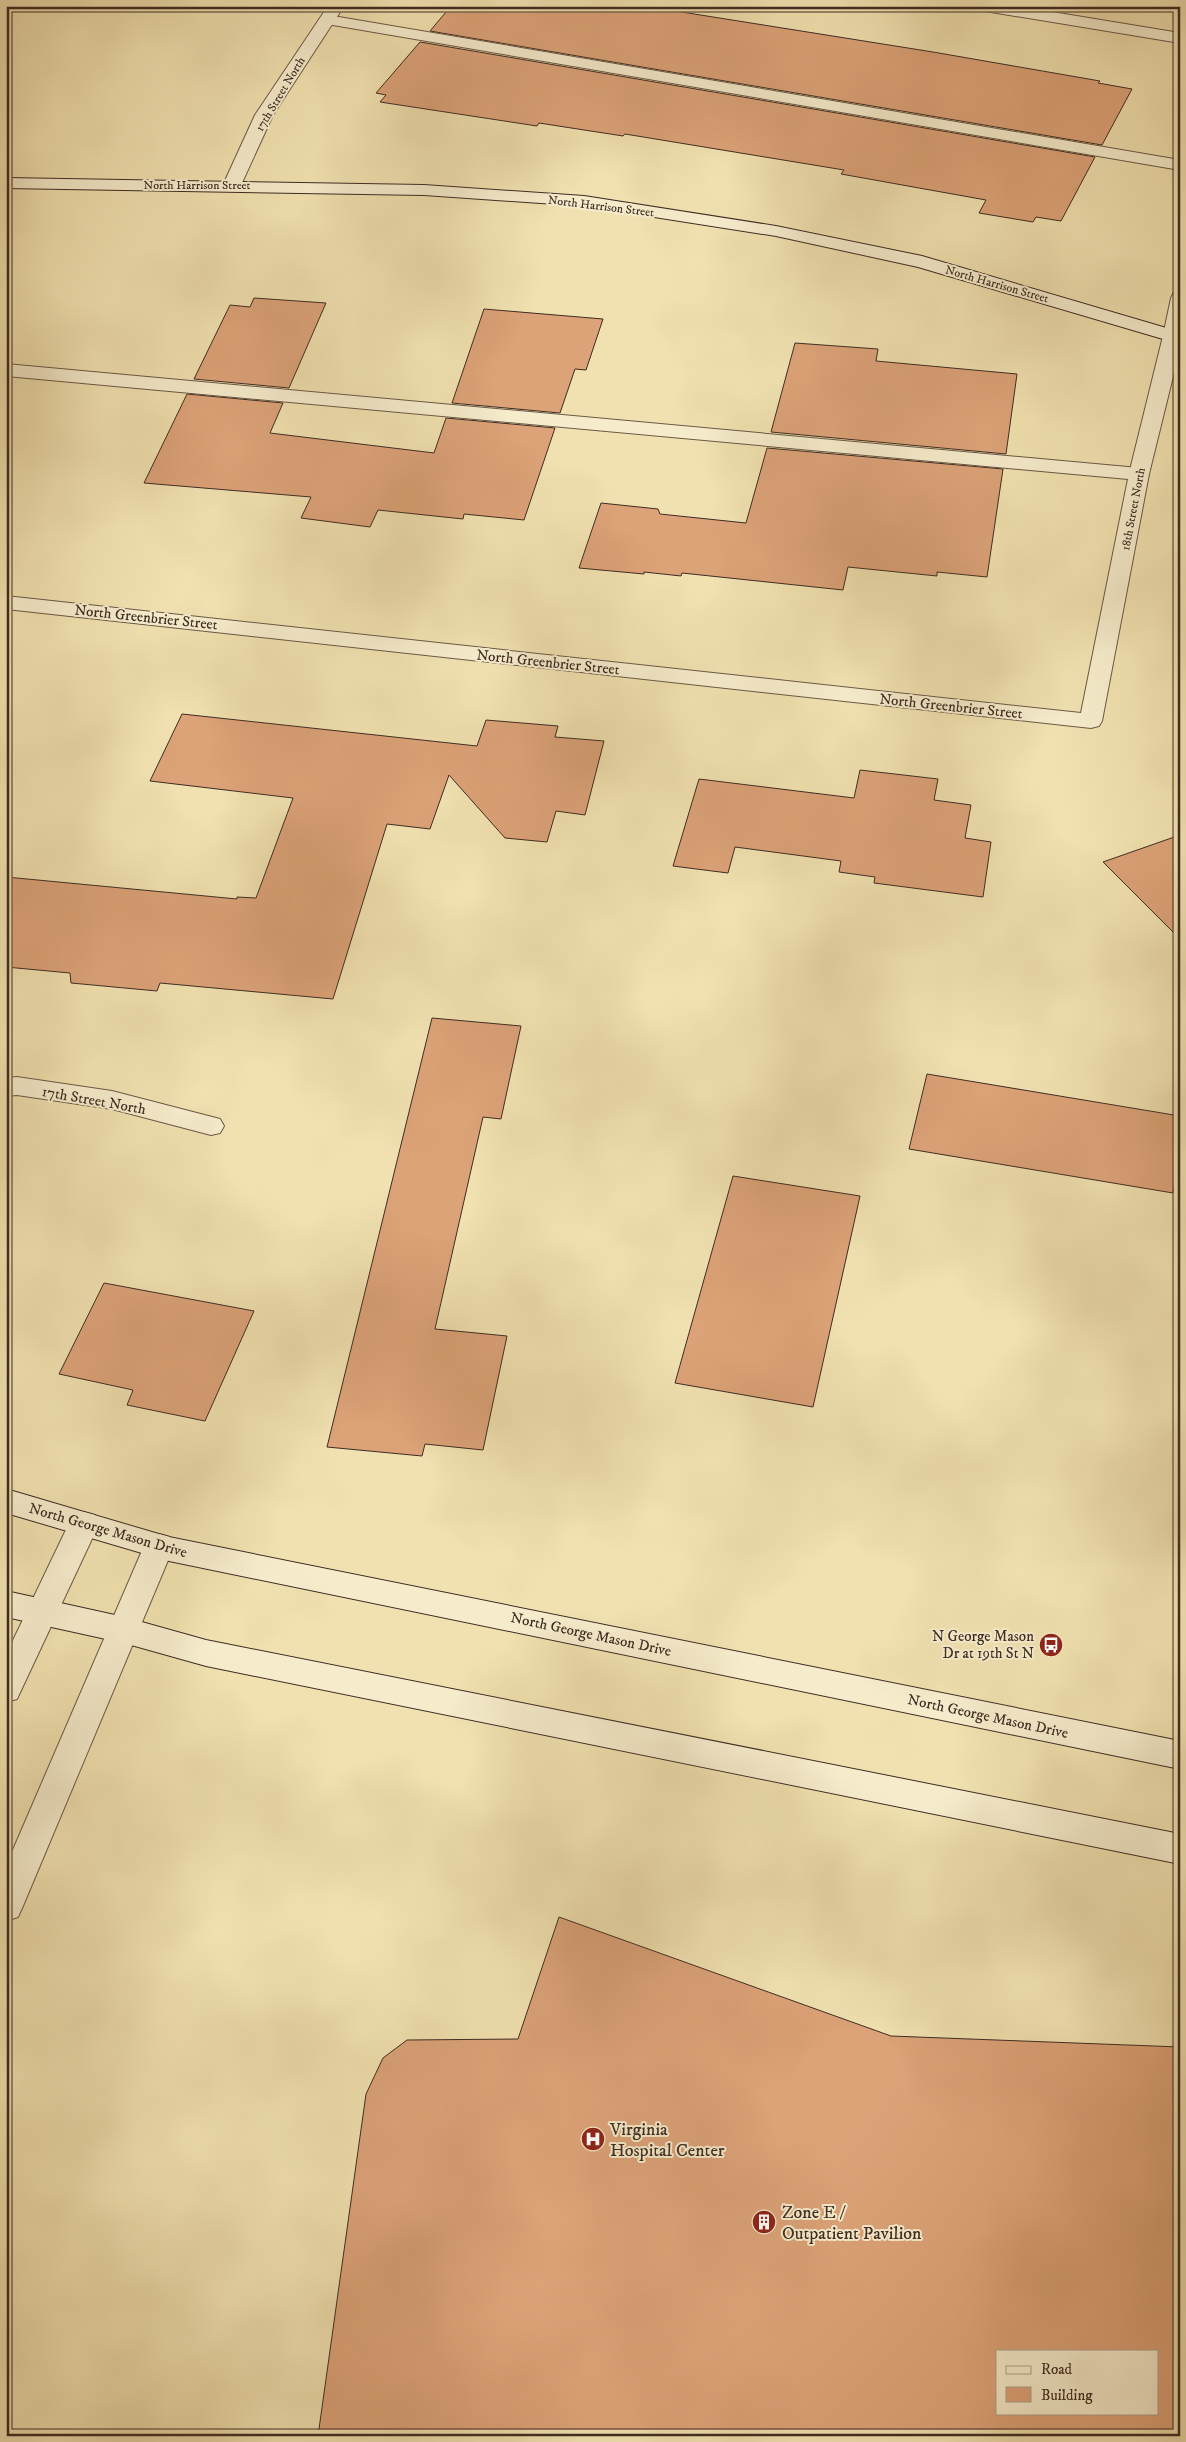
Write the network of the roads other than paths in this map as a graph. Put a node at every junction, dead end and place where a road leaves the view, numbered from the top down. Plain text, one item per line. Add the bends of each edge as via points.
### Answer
1 (985, 6) edge
2 (332, 13) edge
3 (1180, 38) edge
4 (1180, 165) edge
5 (6, 183) edge
6 (232, 185) junction
7 (1180, 298) edge
8 (1176, 337) edge
9 (6, 370) edge
10 (1139, 474) junction
11 (6, 602) edge
12 (1090, 721) joint
13 (6, 1087) edge
14 (211, 1126) dead end
15 (6, 1501) edge
16 (84, 1524) junction
17 (159, 1546) junction
18 (6, 1604) edge
19 (42, 1612) junction
20 (124, 1630) junction
21 (6, 1689) edge
22 (1180, 1755) edge
23 (1180, 1849) edge
24 (6, 1906) edge

1 - 3 street
2 - 4 street
2 - 6 street, 17th Street North via 264,115
5 - 6 street, North Harrison Street
6 - 8 street, North Harrison Street via 424,190 584,201 776,231 922,262
7 - 8 street, 18th Street North
8 - 10 street, 18th Street North
9 - 10 street
10 - 12 street, 18th Street North
11 - 12 street, North Greenbrier Street
13 - 14 street, 17th Street North via 112,1100
15 - 16 street, North George Mason Drive
16 - 17 street, North George Mason Drive
16 - 19 street
17 - 20 street
17 - 22 street, North George Mason Drive
18 - 19 street
19 - 20 street
19 - 21 street
20 - 23 street via 216,1655
20 - 24 street

